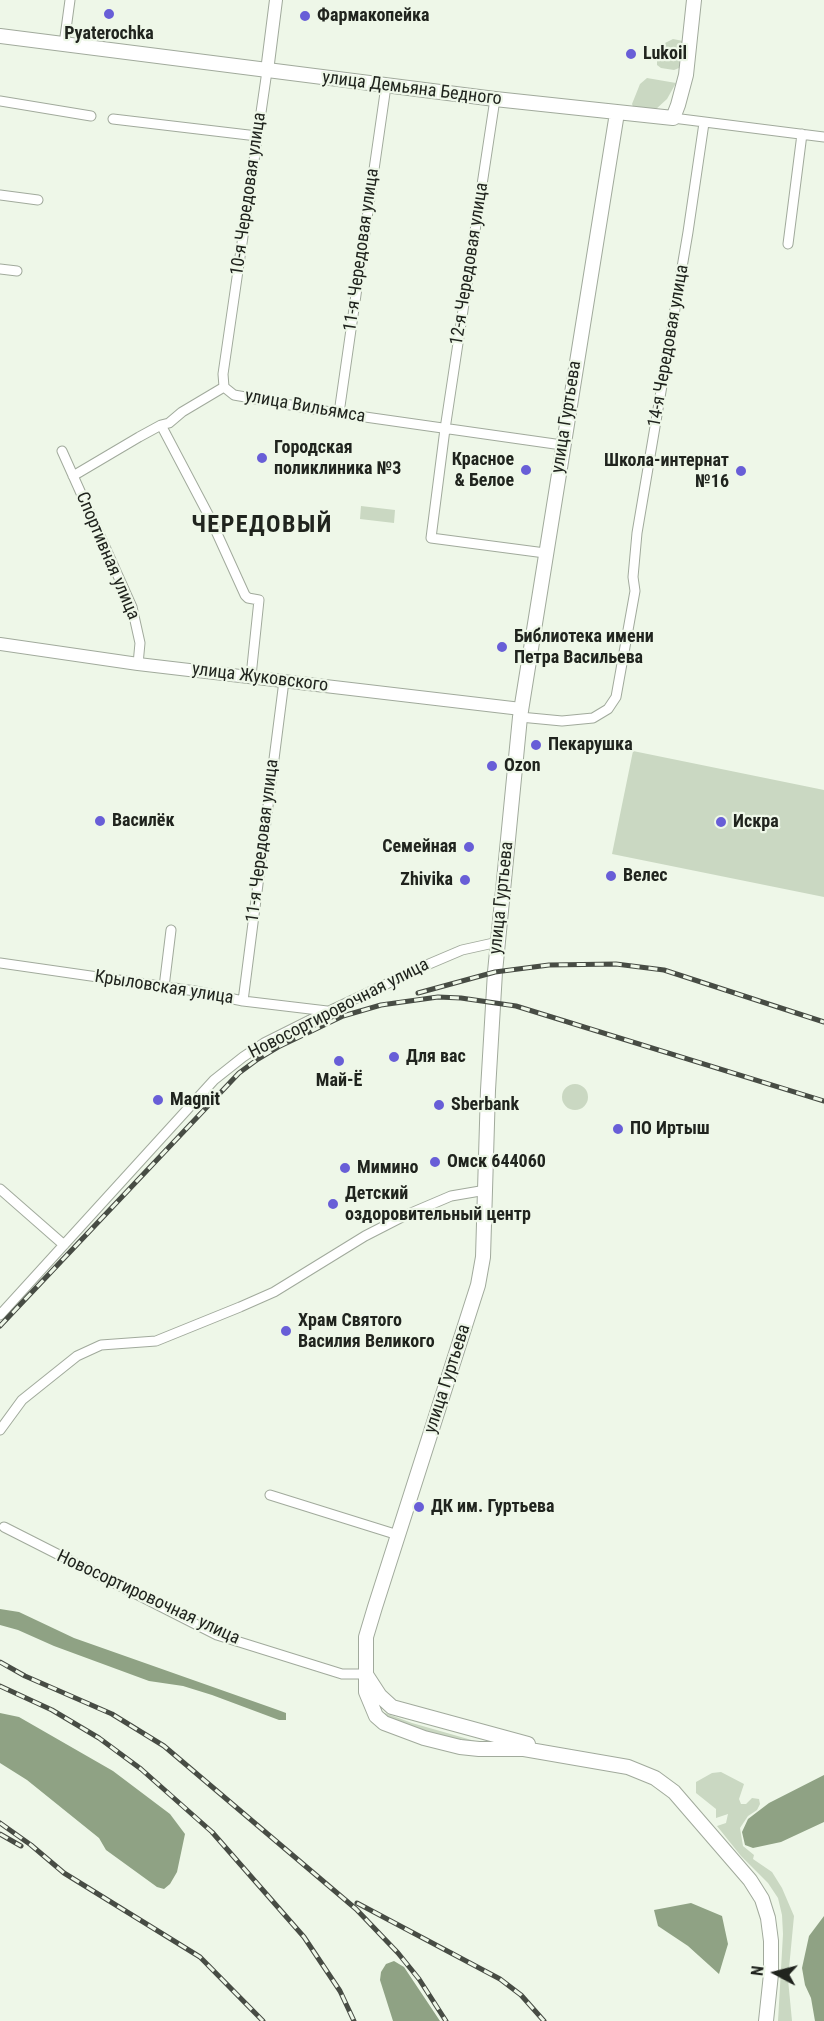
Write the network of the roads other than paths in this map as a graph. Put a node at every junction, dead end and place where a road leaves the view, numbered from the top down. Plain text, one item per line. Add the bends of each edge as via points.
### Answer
1 (70, 0) edge
2 (276, 0) edge
3 (694, 0) edge
4 (0, 36) edge
5 (64, 44) junction
6 (267, 71) junction
7 (386, 86) junction
8 (495, 99) junction
9 (0, 101) edge
10 (617, 113) junction
11 (92, 116) dead end
12 (673, 118) junction
13 (113, 119) dead end
14 (704, 123) junction
15 (802, 134) junction
16 (257, 136) junction
17 (824, 137) edge
18 (0, 195) edge
19 (38, 200) dead end
20 (788, 244) dead end
21 (0, 269) edge
22 (16, 271) dead end
23 (224, 387) junction
24 (339, 413) junction
25 (161, 425) junction
26 (444, 429) junction
27 (562, 445) junction
28 (62, 451) dead end
29 (73, 476) junction
30 (545, 553) junction
31 (0, 645) edge
32 (138, 664) junction
33 (251, 676) junction
34 (284, 681) junction
35 (608, 709) joint
36 (520, 713) junction
37 (171, 930) dead end
38 (498, 942) junction
39 (0, 963) edge
40 (164, 987) junction
41 (243, 1000) junction
42 (328, 1011) junction
43 (0, 1189) edge
44 (486, 1190) junction
45 (64, 1245) junction
46 (0, 1315) edge
47 (0, 1430) edge
48 (270, 1495) dead end
49 (4, 1527) dead end
50 (398, 1535) junction
51 (366, 1674) junction
52 (566, 1755) junction
53 (766, 2021) edge

1 - 5 street
2 - 6 street, 10-я Чередовая улица
3 - 12 main road via 686,75
4 - 5 main road, улица Демьяна Бедного
5 - 6 main road, улица Демьяна Бедного
6 - 7 main road, улица Демьяна Бедного
6 - 16 street, 10-я Чередовая улица
7 - 8 main road, улица Демьяна Бедного
7 - 24 street, 11-я Чередовая улица
8 - 10 main road, улица Демьяна Бедного
8 - 26 street, 12-я Чередовая улица
9 - 11 street
10 - 12 main road, улица Демьяна Бедного
10 - 27 main road, улица Гуртьева
12 - 14 street, улица Демьяна Бедного
13 - 16 street
14 - 15 street, улица Демьяна Бедного
14 - 35 street, 14-я Чередовая улица via 637,533 635,591 616,698
15 - 17 street, улица Демьяна Бедного
15 - 20 street
16 - 23 street, 10-я Чередовая улица
18 - 19 street
21 - 22 street
23 - 24 street, улица Вильямса via 234,395
23 - 25 street, улица Вильямса
24 - 26 street, улица Вильямса
25 - 29 street, улица Вильямса
25 - 33 street via 210,518 244,595 259,600
26 - 27 street, улица Вильямса
26 - 30 street, 12-я Чередовая улица via 431,538
27 - 30 main road, улица Гуртьева
28 - 29 street, Спортивная улица
29 - 32 street, Спортивная улица via 132,608 140,643
30 - 36 main road, улица Гуртьева
31 - 32 street, улица Жуковского
32 - 33 street, улица Жуковского
33 - 34 street, улица Жуковского
34 - 36 street, улица Жуковского
34 - 41 street, 11-я Чередовая улица
35 - 36 street, улица Жуковского via 593,718 562,721
36 - 38 main road, улица Гуртьева
37 - 40 street
38 - 42 street, Новосортировочная улица via 462,950
38 - 44 main road, улица Гуртьева
39 - 40 street, Крыловская улица
40 - 41 street, Крыловская улица
41 - 42 street, Крыловская улица
42 - 45 street, Новосортировочная улица via 264,1043 214,1080
43 - 45 street
44 - 47 street via 450,1196 404,1216 274,1292 240,1307 156,1341 101,1345 77,1356 22,1400
44 - 50 main road, улица Гуртьева via 478,1285
45 - 46 street, Новосортировочная улица
48 - 50 street
49 - 51 street, Новосортировочная улица via 217,1635 342,1674
50 - 51 main road, улица Гуртьева via 366,1637
51 - 52 main road via 392,1707
51 - 52 main road via 366,1692 376,1716 384,1723 460,1747
52 - 53 main road via 628,1767 655,1778 674,1792 750,1880 762,1899 771,1941

